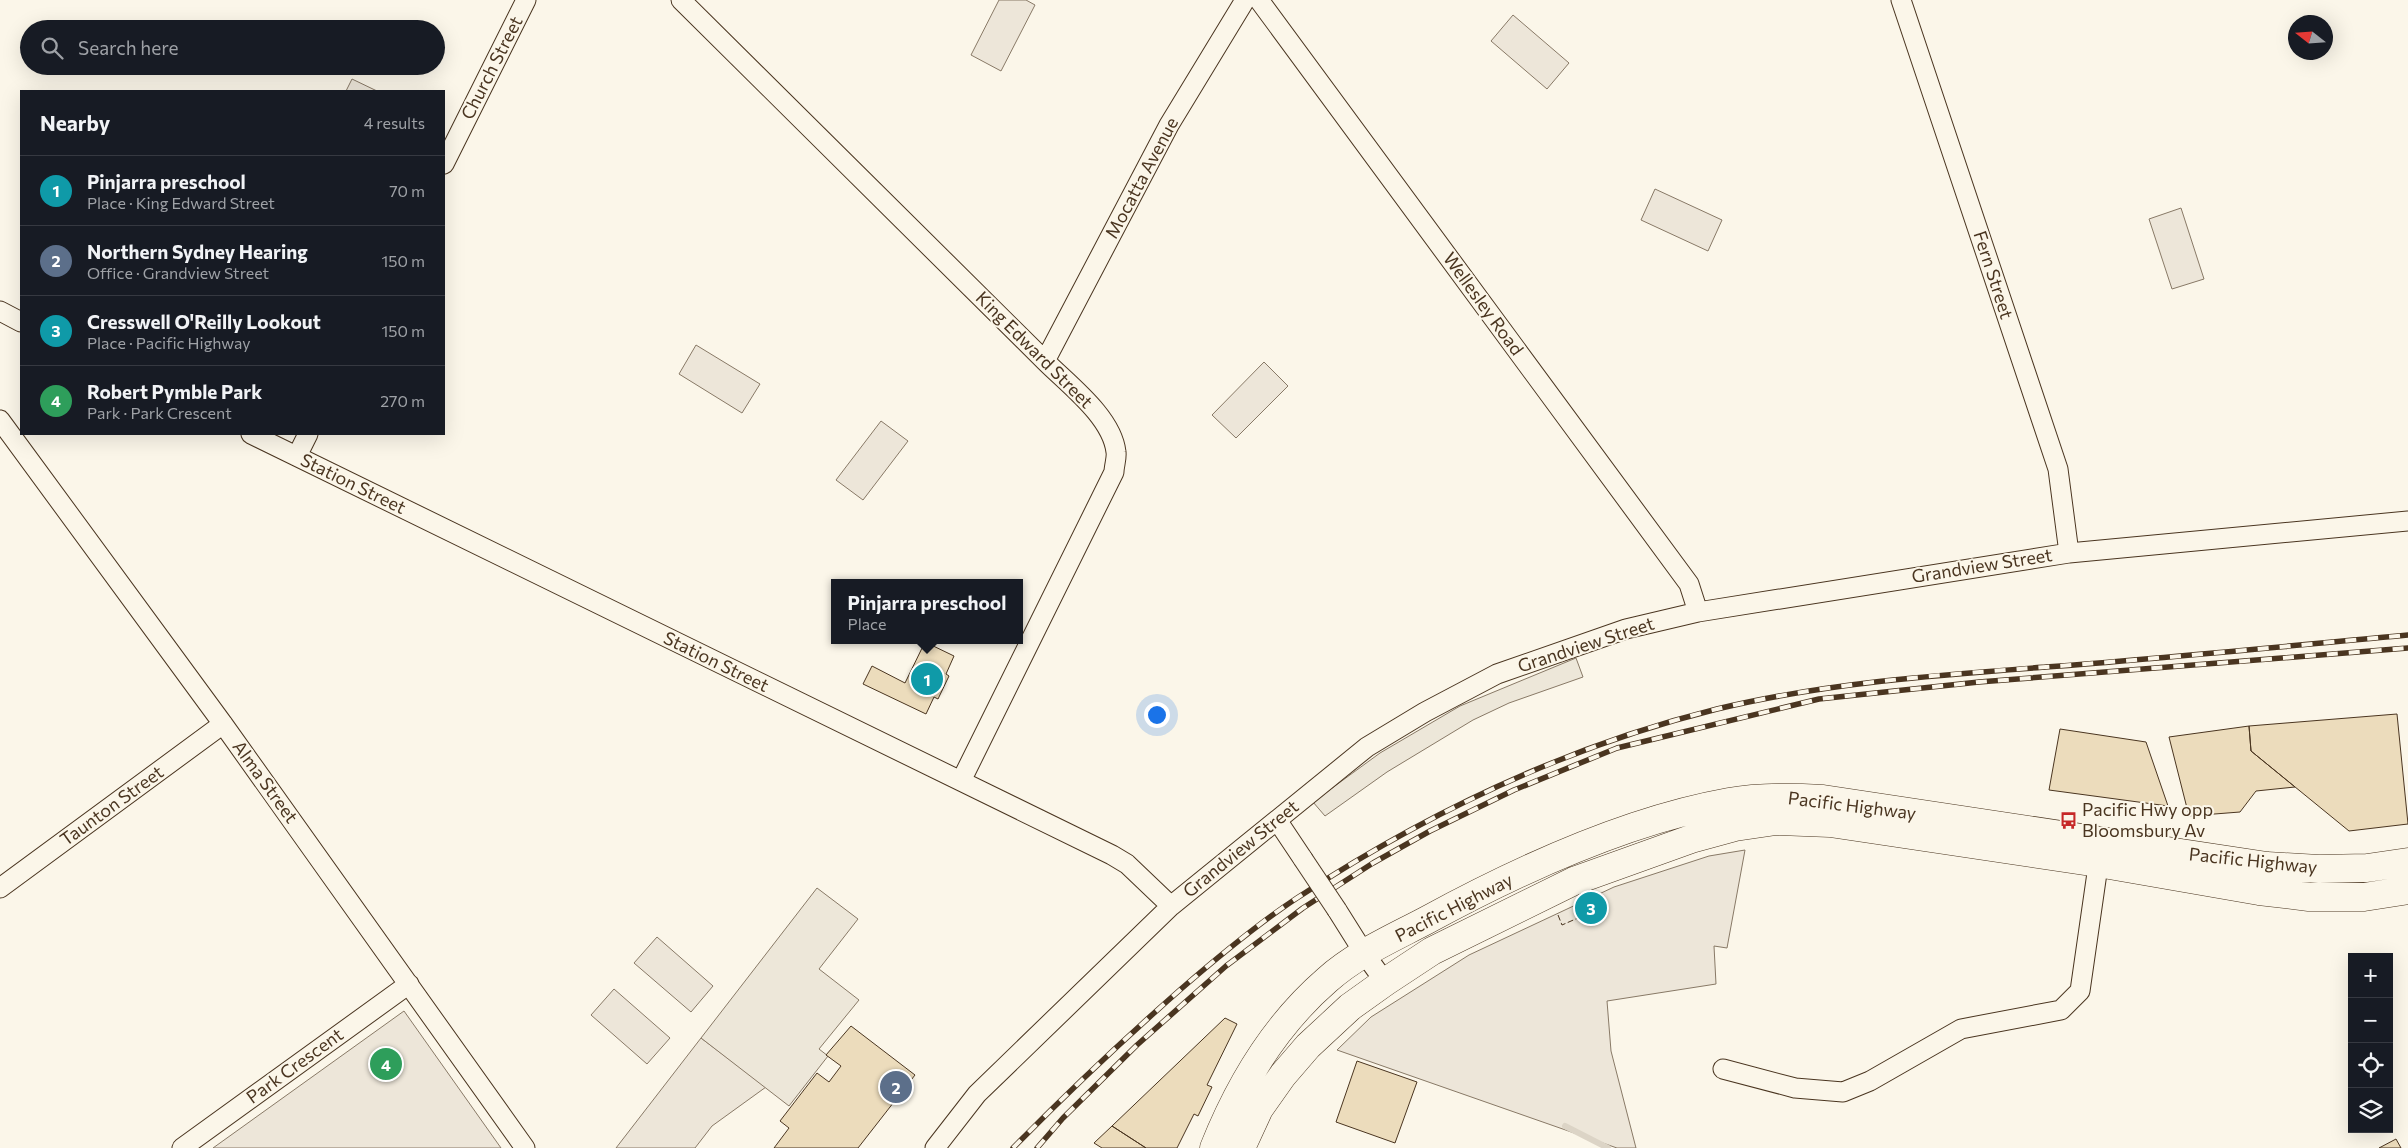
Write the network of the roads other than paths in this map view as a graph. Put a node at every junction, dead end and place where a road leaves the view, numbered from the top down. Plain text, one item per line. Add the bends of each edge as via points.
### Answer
1 (526, 0) edge
2 (681, 0) edge
3 (1245, 0) edge
4 (1259, 0) edge
5 (1902, 0) edge
6 (445, 162) edge
7 (0, 311) edge
8 (20, 321) edge
9 (1045, 361) junction
10 (0, 420) edge
11 (252, 435) edge
12 (308, 435) edge
13 (297, 456) junction
14 (2408, 521) edge
15 (2069, 553) junction
16 (1698, 612) junction
17 (223, 724) junction
18 (961, 781) junction
19 (1277, 820) junction
20 (2100, 852) junction
21 (2408, 862) edge
22 (0, 888) edge
23 (2408, 890) edge
24 (1171, 906) junction
25 (1364, 953) junction
26 (1385, 982) junction
27 (409, 984) junction
28 (1723, 1069) dead end
29 (182, 1148) edge
30 (525, 1148) edge
31 (935, 1148) edge
32 (1214, 1148) edge
33 (1240, 1148) edge

1 - 6 street, Church Street
2 - 9 street, King Edward Street
3 - 9 street, Mocatta Avenue via 1169,125
4 - 16 street, Wellesley Road via 1689,584
5 - 15 street, Fern Street via 2058,469
7 - 8 street
9 - 18 street, King Edward Street via 1103,420 1112,435 1116,454 1114,472
10 - 17 street, Alma Street
11 - 13 street, Station Street
12 - 13 street
13 - 18 street, Station Street
14 - 15 street, Grandview Street
15 - 16 street, Grandview Street
16 - 19 street, Grandview Street via 1626,630 1497,674 1425,712 1367,748
17 - 22 street, Taunton Street
17 - 27 street, Alma Street
18 - 24 street, Station Street via 1112,855 1127,864
19 - 24 street, Grandview Street
19 - 25 street, bridge
20 - 21 highway, Pacific Highway via 2284,867 2367,868
20 - 23 highway, Pacific Highway via 2259,891 2309,897 2364,897
20 - 25 highway, Pacific Highway via 1823,799 1782,797 1731,801 1620,831 1458,903
20 - 26 highway, Pacific Highway via 1830,823 1776,821 1736,827 1691,839 1574,881 1432,952
20 - 28 street via 2080,992 2061,1010 1961,1030 1870,1081 1843,1092 1795,1088
24 - 31 street, Grandview Street via 978,1094
25 - 26 street
25 - 32 highway, Pacific Highway via 1327,979 1267,1046 1242,1086
26 - 33 highway, Pacific Highway via 1350,1007 1308,1046 1259,1109
27 - 29 street, Park Crescent
27 - 30 street, Alma Street

